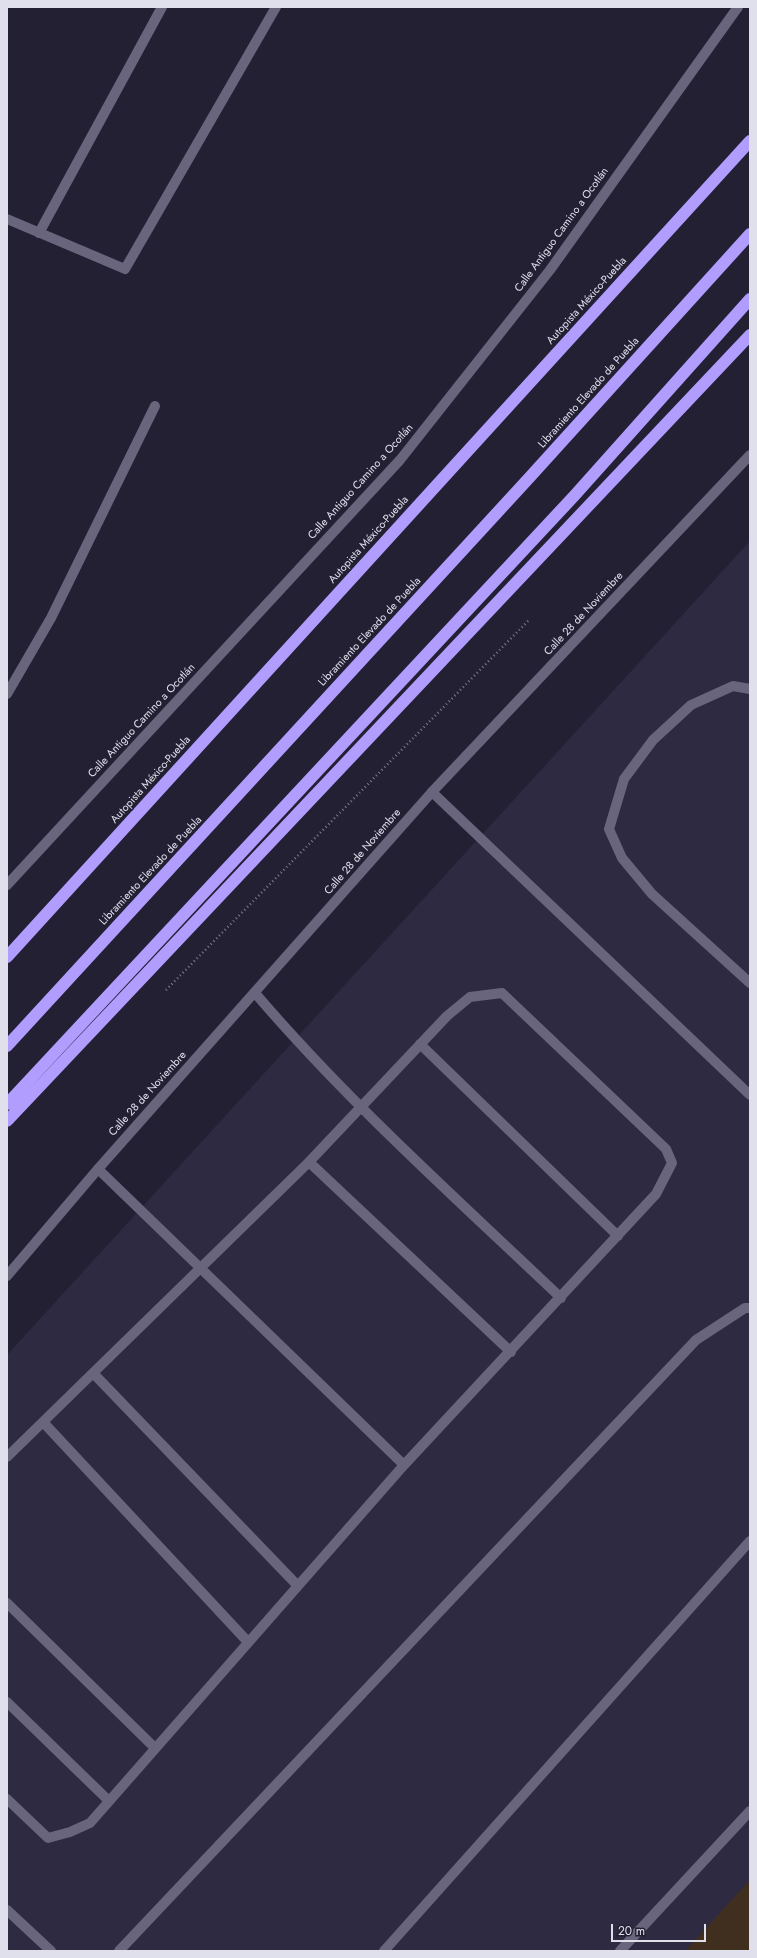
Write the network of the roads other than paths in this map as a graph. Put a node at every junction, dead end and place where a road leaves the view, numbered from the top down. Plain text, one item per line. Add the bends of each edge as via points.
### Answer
1 (162, 7) edge
2 (276, 7) edge
3 (738, 7) edge
4 (750, 141) edge
5 (7, 219) edge
6 (39, 233) junction
7 (750, 234) edge
8 (750, 299) edge
9 (750, 335) edge
10 (155, 406) dead end
11 (750, 455) edge
12 (750, 689) edge
13 (7, 694) edge
14 (432, 792) junction
15 (7, 885) edge
16 (7, 957) edge
17 (750, 983) edge
18 (255, 993) junction
19 (420, 1044) junction
20 (7, 1046) edge
21 (750, 1094) edge
22 (7, 1104) edge
23 (361, 1107) junction
24 (7, 1121) edge
25 (309, 1162) junction
26 (98, 1169) junction
27 (618, 1236) junction
28 (200, 1267) junction
29 (7, 1276) edge
30 (561, 1298) junction
31 (750, 1308) edge
32 (511, 1352) junction
33 (93, 1373) junction
34 (43, 1422) junction
35 (7, 1458) edge
36 (404, 1465) junction
37 (750, 1541) edge
38 (298, 1586) junction
39 (7, 1603) edge
40 (248, 1642) junction
41 (7, 1702) edge
42 (155, 1748) junction
43 (7, 1799) edge
44 (109, 1801) junction
45 (750, 1811) edge
46 (7, 1910) edge
47 (51, 1951) edge
48 (119, 1951) edge
49 (384, 1951) edge
50 (620, 1951) edge

1 - 6 street
2 - 6 street via 125,269
3 - 15 street, Calle Antiguo Camino a Ocotlán via 550,270 400,460
4 - 16 highway, Autopista México-Puebla
5 - 6 street
7 - 20 highway, Libramiento Elevado de Puebla
8 - 22 highway via 575,495
9 - 24 highway
10 - 13 street via 51,618
11 - 14 street, Calle 28 de Noviembre
12 - 17 street via 733,686 691,705 653,740 624,779 609,829 622,858 652,894
14 - 18 street, Calle 28 de Noviembre
14 - 21 street
18 - 23 street via 290,1034
18 - 26 street, Calle 28 de Noviembre
19 - 23 street
19 - 27 street
19 - 27 street via 470,997 502,993 666,1149 672,1163 656,1194
23 - 25 street
23 - 30 street
25 - 28 street
25 - 32 street
26 - 28 street
26 - 29 street, Calle 28 de Noviembre
27 - 30 street
28 - 33 street
28 - 36 street
30 - 32 street
31 - 48 street via 744,1308 696,1340
32 - 36 street
33 - 34 street
33 - 38 street
34 - 35 street
34 - 40 street
36 - 38 street
37 - 49 street
38 - 40 street
39 - 42 street
40 - 42 street
41 - 44 street
42 - 44 street
43 - 44 street via 48,1838 90,1823
45 - 50 street
46 - 47 street

